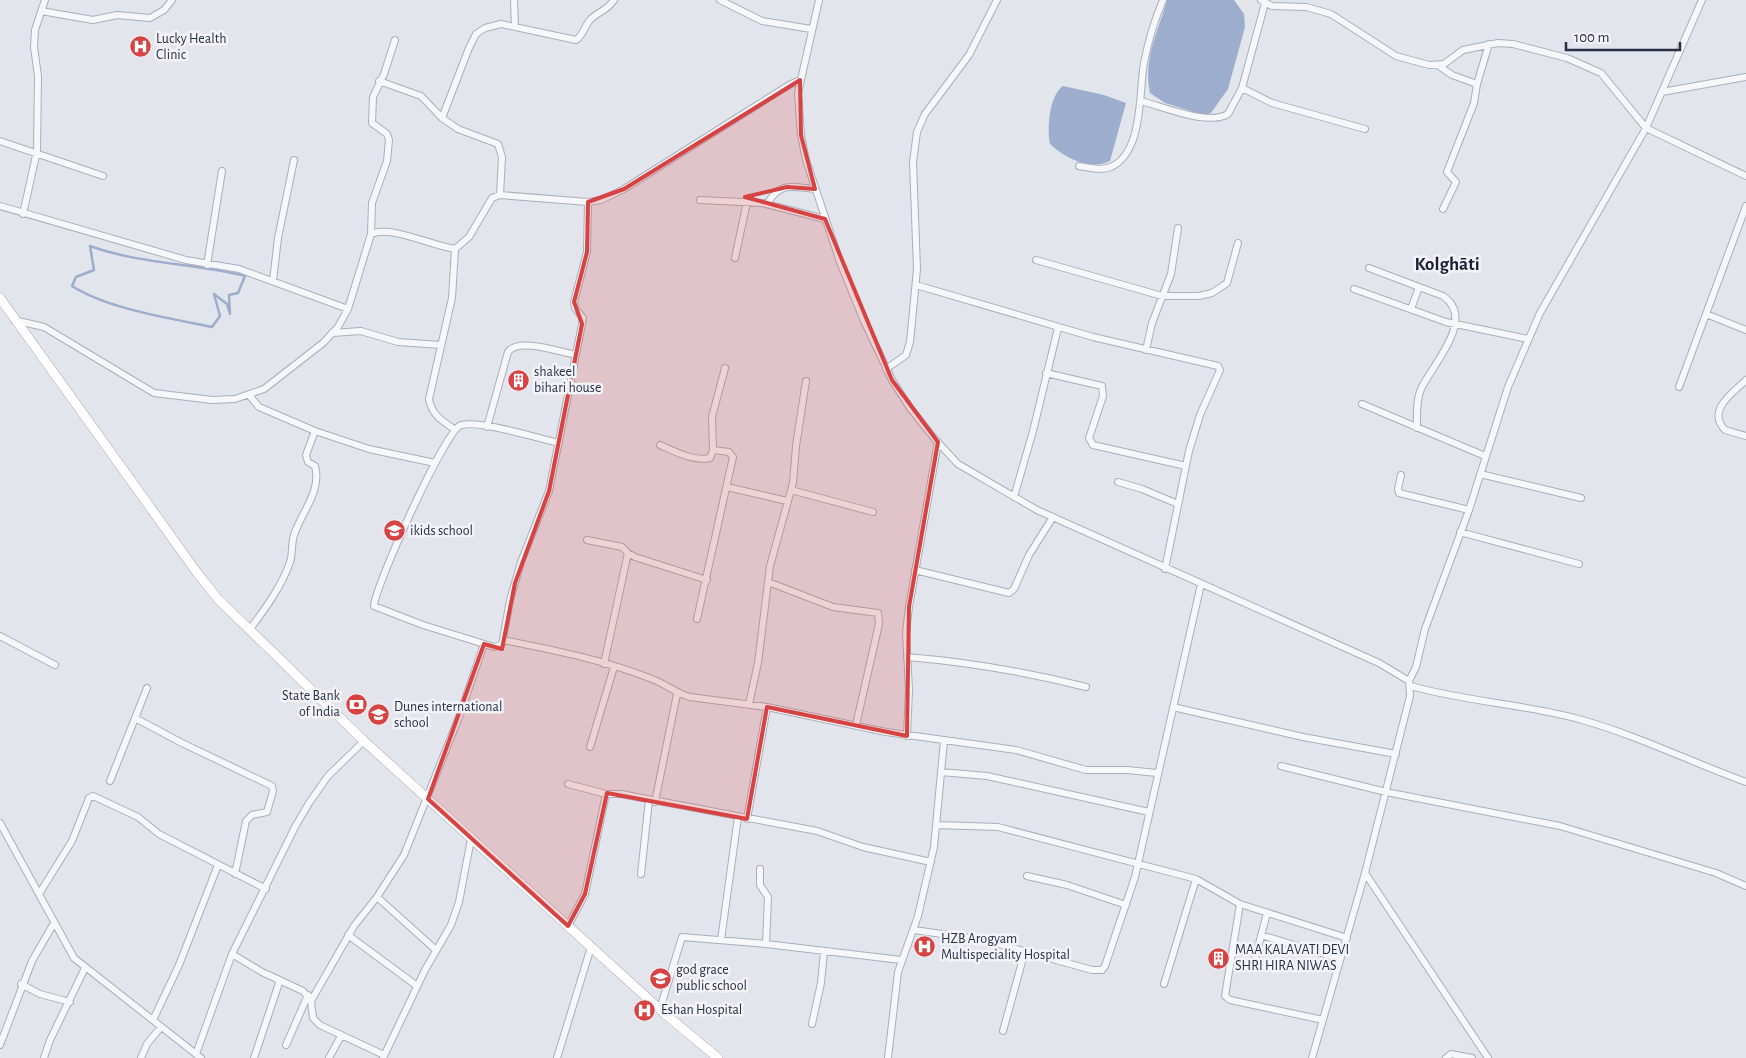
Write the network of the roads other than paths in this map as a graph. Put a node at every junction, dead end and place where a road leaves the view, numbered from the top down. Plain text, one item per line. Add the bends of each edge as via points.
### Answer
1 (45, 0) edge
2 (172, 0) edge
3 (514, 0) edge
4 (614, 0) edge
5 (720, 0) edge
6 (819, 0) edge
7 (997, 0) edge
8 (1163, 0) edge
9 (1702, 0) edge
10 (1263, 2) edge
11 (41, 11) junction
12 (515, 27) junction
13 (811, 29) junction
14 (395, 40) dead end
15 (1489, 44) junction
16 (1439, 66) junction
17 (1746, 77) edge
18 (800, 80) junction
19 (380, 81) junction
20 (1476, 84) junction
21 (1242, 88) junction
22 (1662, 92) junction
23 (1141, 101) junction
24 (442, 118) junction
25 (1646, 128) junction
26 (1366, 129) dead end
27 (0, 142) edge
28 (36, 155) junction
29 (294, 160) dead end
30 (1079, 166) dead end
31 (222, 171) dead end
32 (103, 176) dead end
33 (1746, 176) edge
34 (816, 189) junction
35 (500, 195) junction
36 (700, 200) dead end
37 (588, 202) junction
38 (747, 202) junction
39 (767, 204) junction
40 (0, 206) edge
41 (1746, 206) edge
42 (1443, 209) dead end
43 (23, 214) junction
44 (825, 219) junction
45 (1178, 228) dead end
46 (371, 234) junction
47 (1238, 243) dead end
48 (455, 249) junction
49 (735, 258) dead end
50 (1036, 260) dead end
51 (207, 265) junction
52 (1368, 268) dead end
53 (274, 281) junction
54 (916, 285) junction
55 (1419, 287) junction
56 (1354, 289) dead end
57 (1162, 296) junction
58 (0, 298) edge
59 (348, 309) junction
60 (1411, 310) junction
61 (1706, 314) junction
62 (13, 319) junction
63 (1456, 325) junction
64 (1058, 328) junction
65 (1746, 330) edge
66 (332, 333) junction
67 (1528, 339) junction
68 (441, 345) junction
69 (1146, 350) junction
70 (576, 355) junction
71 (725, 368) dead end
72 (886, 368) junction
73 (1046, 373) junction
74 (1746, 380) edge
75 (806, 381) dead end
76 (1679, 387) dead end
77 (249, 395) junction
78 (1362, 404) dead end
79 (487, 427) junction
80 (1417, 428) junction
81 (454, 429) junction
82 (315, 431) junction
83 (1746, 436) edge
84 (938, 442) junction
85 (558, 443) junction
86 (660, 445) dead end
87 (713, 450) junction
88 (1486, 456) junction
89 (435, 463) junction
90 (1186, 466) junction
91 (1480, 474) junction
92 (1401, 475) dead end
93 (1118, 482) dead end
94 (727, 487) junction
95 (791, 490) junction
96 (1014, 497) junction
97 (1581, 498) dead end
98 (786, 501) junction
99 (1178, 504) junction
100 (1469, 510) junction
101 (873, 512) dead end
102 (1053, 517) junction
103 (1460, 532) junction
104 (587, 540) dead end
105 (628, 554) junction
106 (1579, 564) dead end
107 (1165, 568) junction
108 (915, 570) junction
109 (707, 580) junction
110 (768, 582) junction
111 (1201, 584) junction
112 (697, 619) dead end
113 (250, 629) junction
114 (0, 636) edge
115 (503, 640) junction
116 (484, 644) junction
117 (907, 657) junction
118 (604, 664) junction
119 (55, 666) dead end
120 (614, 667) junction
121 (1410, 683) junction
122 (1086, 687) dead end
123 (147, 688) dead end
124 (677, 694) junction
125 (749, 704) junction
126 (767, 707) junction
127 (1173, 707) junction
128 (135, 718) junction
129 (856, 725) junction
130 (907, 736) junction
131 (364, 741) junction
132 (944, 741) junction
133 (590, 747) dead end
134 (1396, 754) junction
135 (1280, 766) dead end
136 (941, 772) junction
137 (1157, 773) junction
138 (110, 781) dead end
139 (1746, 782) edge
140 (568, 784) dead end
141 (1386, 792) junction
142 (606, 794) junction
143 (428, 800) junction
144 (652, 801) junction
145 (1149, 812) junction
146 (738, 817) junction
147 (747, 819) junction
148 (0, 823) edge
149 (937, 824) junction
150 (471, 839) junction
151 (931, 862) junction
152 (218, 865) junction
153 (1138, 865) junction
154 (760, 869) dead end
155 (1365, 873) junction
156 (235, 874) junction
157 (641, 874) dead end
158 (1027, 876) dead end
159 (1196, 880) junction
160 (1746, 886) edge
161 (266, 889) junction
162 (39, 894) junction
163 (377, 897) junction
164 (1240, 904) junction
165 (1126, 905) junction
166 (1268, 913) junction
167 (54, 923) junction
168 (568, 926) junction
169 (914, 930) junction
170 (348, 935) junction
171 (1261, 935) junction
172 (1347, 938) junction
173 (721, 940) junction
174 (766, 944) junction
175 (591, 947) junction
176 (436, 950) junction
177 (824, 951) junction
178 (1025, 951) junction
179 (232, 954) junction
180 (901, 960) junction
181 (1340, 960) junction
182 (1254, 963) dead end
183 (85, 968) junction
184 (280, 980) junction
185 (21, 984) junction
186 (1164, 984) dead end
187 (417, 986) junction
188 (309, 998) junction
189 (70, 1002) junction
190 (660, 1009) junction
191 (153, 1020) junction
192 (1323, 1020) junction
193 (812, 1024) dead end
194 (161, 1026) junction
195 (1002, 1031) dead end
196 (341, 1036) junction
197 (0, 1045) edge
198 (286, 1045) dead end
199 (198, 1056) edge
200 (383, 1056) edge
201 (44, 1058) edge
202 (141, 1058) edge
203 (254, 1058) edge
204 (329, 1058) edge
205 (557, 1058) edge
206 (718, 1058) edge
207 (888, 1058) edge
208 (1312, 1058) edge
209 (1446, 1058) edge
210 (1472, 1058) edge
211 (1488, 1058) edge

1 - 11 street
2 - 11 street via 164,10 150,18 117,15 93,20
3 - 12 street
4 - 12 street via 609,8 592,18 576,40
5 - 13 street via 762,21
6 - 13 street
7 - 54 street via 969,55 925,114 917,132 913,162
8 - 23 street via 1144,62
9 - 22 street
10 - 16 street via 1272,6 1317,8 1396,56
10 - 21 street
11 - 28 street via 34,47 38,76
12 - 24 street via 490,25 476,34
13 - 18 street
14 - 19 street
15 - 16 street via 1463,50
15 - 20 street
15 - 25 street via 1513,44 1591,67 1607,79
16 - 20 street
17 - 22 street
18 - 34 street via 801,135
18 - 37 street via 624,189 601,200
19 - 24 street via 421,96
19 - 46 street via 373,97 371,120 374,126 387,134 389,140 387,161 372,203
20 - 42 street via 1467,123 1448,166 1448,172 1456,182
21 - 23 street via 1228,114 1214,120
21 - 26 street via 1272,103
22 - 25 street
23 - 30 street via 1130,148 1121,161 1108,168
24 - 35 street via 458,129 498,144 502,157
25 - 33 street
25 - 67 street
27 - 28 street
28 - 32 street
28 - 43 street
29 - 53 street via 278,238
31 - 51 street
34 - 39 street via 787,186 779,189
34 - 44 street
35 - 37 street
35 - 48 street via 492,198 469,237
36 - 38 street
37 - 70 street via 586,258 574,302 583,318
38 - 39 street
38 - 49 street
39 - 44 street
40 - 43 street
41 - 61 street
43 - 51 street
44 - 72 street
45 - 57 street via 1170,274
46 - 48 street via 390,232
46 - 59 street
47 - 57 street via 1230,276 1221,288 1199,296
48 - 68 street via 452,298
50 - 57 street
51 - 53 street via 239,268
52 - 55 street
53 - 59 street
54 - 64 street
54 - 72 street via 909,349
55 - 60 street
55 - 63 street via 1449,300 1455,310
56 - 60 street
57 - 69 street
58 - 62 main road
59 - 66 street
60 - 63 street
61 - 65 street
61 - 76 street
62 - 77 street via 44,327 154,393 212,400
62 - 113 main road via 198,574 218,599
63 - 67 street
63 - 80 street via 1449,343 1420,390
64 - 69 street
64 - 73 street
66 - 68 street via 361,332 398,342
66 - 77 street via 264,389
67 - 88 street via 1508,386
68 - 81 street via 431,408 436,417
69 - 90 street via 1214,364 1220,370 1200,415
70 - 79 street via 533,346 511,348
70 - 85 street
71 - 87 street via 712,416
72 - 84 street via 910,408
73 - 90 street via 1102,386 1103,396 1089,438 1093,445
73 - 96 street
74 - 83 street via 1725,399 1719,419 1725,430
75 - 95 street
77 - 82 street via 259,407
78 - 80 street
79 - 81 street via 461,425
79 - 85 street
80 - 88 street
81 - 89 street
82 - 89 street via 369,449
82 - 113 street via 306,456 316,469 313,493 294,535 290,564
84 - 96 street via 958,464
84 - 108 street
85 - 115 street via 548,491 510,600
86 - 87 street via 705,459 710,458
87 - 94 street via 732,455
88 - 91 street
89 - 116 street via 411,512 374,606
90 - 99 street
91 - 97 street
91 - 100 street
92 - 100 street via 1399,493
93 - 99 street
94 - 98 street
94 - 109 street
95 - 98 street
95 - 101 street
96 - 102 street
98 - 110 street
99 - 107 street
100 - 103 street
102 - 107 street
102 - 108 street via 1009,593
103 - 106 street
103 - 121 street via 1425,629
104 - 105 street via 622,547
105 - 109 street
105 - 118 street
107 - 111 street
108 - 117 street via 906,632
109 - 112 street
110 - 125 street
110 - 129 street via 834,607 878,613 879,624
111 - 121 street via 1379,663
111 - 127 street
113 - 131 main road
114 - 119 street
115 - 116 street via 498,647
115 - 118 street
116 - 143 street
117 - 122 street via 1031,673
117 - 130 street
118 - 120 street
120 - 124 street via 652,679
120 - 133 street
121 - 134 street
121 - 139 street via 1453,696 1580,719 1680,754
123 - 128 street
124 - 125 street
124 - 144 street
125 - 126 street
126 - 129 street
126 - 147 street
127 - 134 street via 1303,737
127 - 137 street
128 - 138 street
128 - 156 street via 272,786 267,812 252,815 246,821
129 - 130 street
130 - 132 street
131 - 143 main road
131 - 161 street via 328,776 309,803
132 - 136 street
132 - 137 street via 1034,754 1086,770
134 - 141 street
135 - 141 street
136 - 145 street via 987,776
136 - 149 street
137 - 145 street
140 - 142 street
141 - 155 street
141 - 160 street via 1560,826 1716,873
142 - 144 street
142 - 168 street via 585,894
143 - 150 main road
143 - 163 street via 400,863
144 - 146 street
144 - 157 street
145 - 153 street
146 - 147 street
146 - 173 street
147 - 151 street via 817,831 863,847
148 - 162 street
149 - 151 street
149 - 153 street via 998,828
150 - 168 main road
150 - 176 street via 459,902 447,935
151 - 169 street
152 - 156 street
152 - 162 street via 159,834 138,817 93,796 89,798 72,841
152 - 191 street via 179,965
153 - 159 street
153 - 165 street
154 - 174 street via 760,885 768,897
155 - 172 street
155 - 211 street
156 - 161 street
158 - 165 street via 1067,885
159 - 164 street
159 - 186 street
161 - 179 street
162 - 167 street
163 - 170 street
163 - 176 street
164 - 166 street
164 - 192 street via 1225,996 1230,1000
165 - 178 street via 1102,970
166 - 171 street
166 - 172 street
167 - 183 street via 68,949
167 - 185 street
168 - 175 main road
169 - 178 street via 984,940
169 - 180 street
170 - 187 street
170 - 188 street
171 - 181 street
171 - 182 street
172 - 181 street
173 - 174 street
173 - 190 street via 682,937
174 - 177 street
175 - 190 main road
175 - 205 street
176 - 187 street
177 - 180 street
177 - 193 street
178 - 195 street
179 - 184 street
179 - 199 street
180 - 207 street via 895,985
181 - 192 street
183 - 189 street
183 - 191 street
184 - 188 street
184 - 203 street
185 - 189 street via 40,994
185 - 197 street
187 - 200 street
188 - 196 street via 313,1018
188 - 198 street
189 - 201 street
190 - 206 main road
191 - 194 street
192 - 208 street
194 - 199 street
194 - 202 street
196 - 200 street
196 - 204 street
209 - 210 street via 1451,1054

